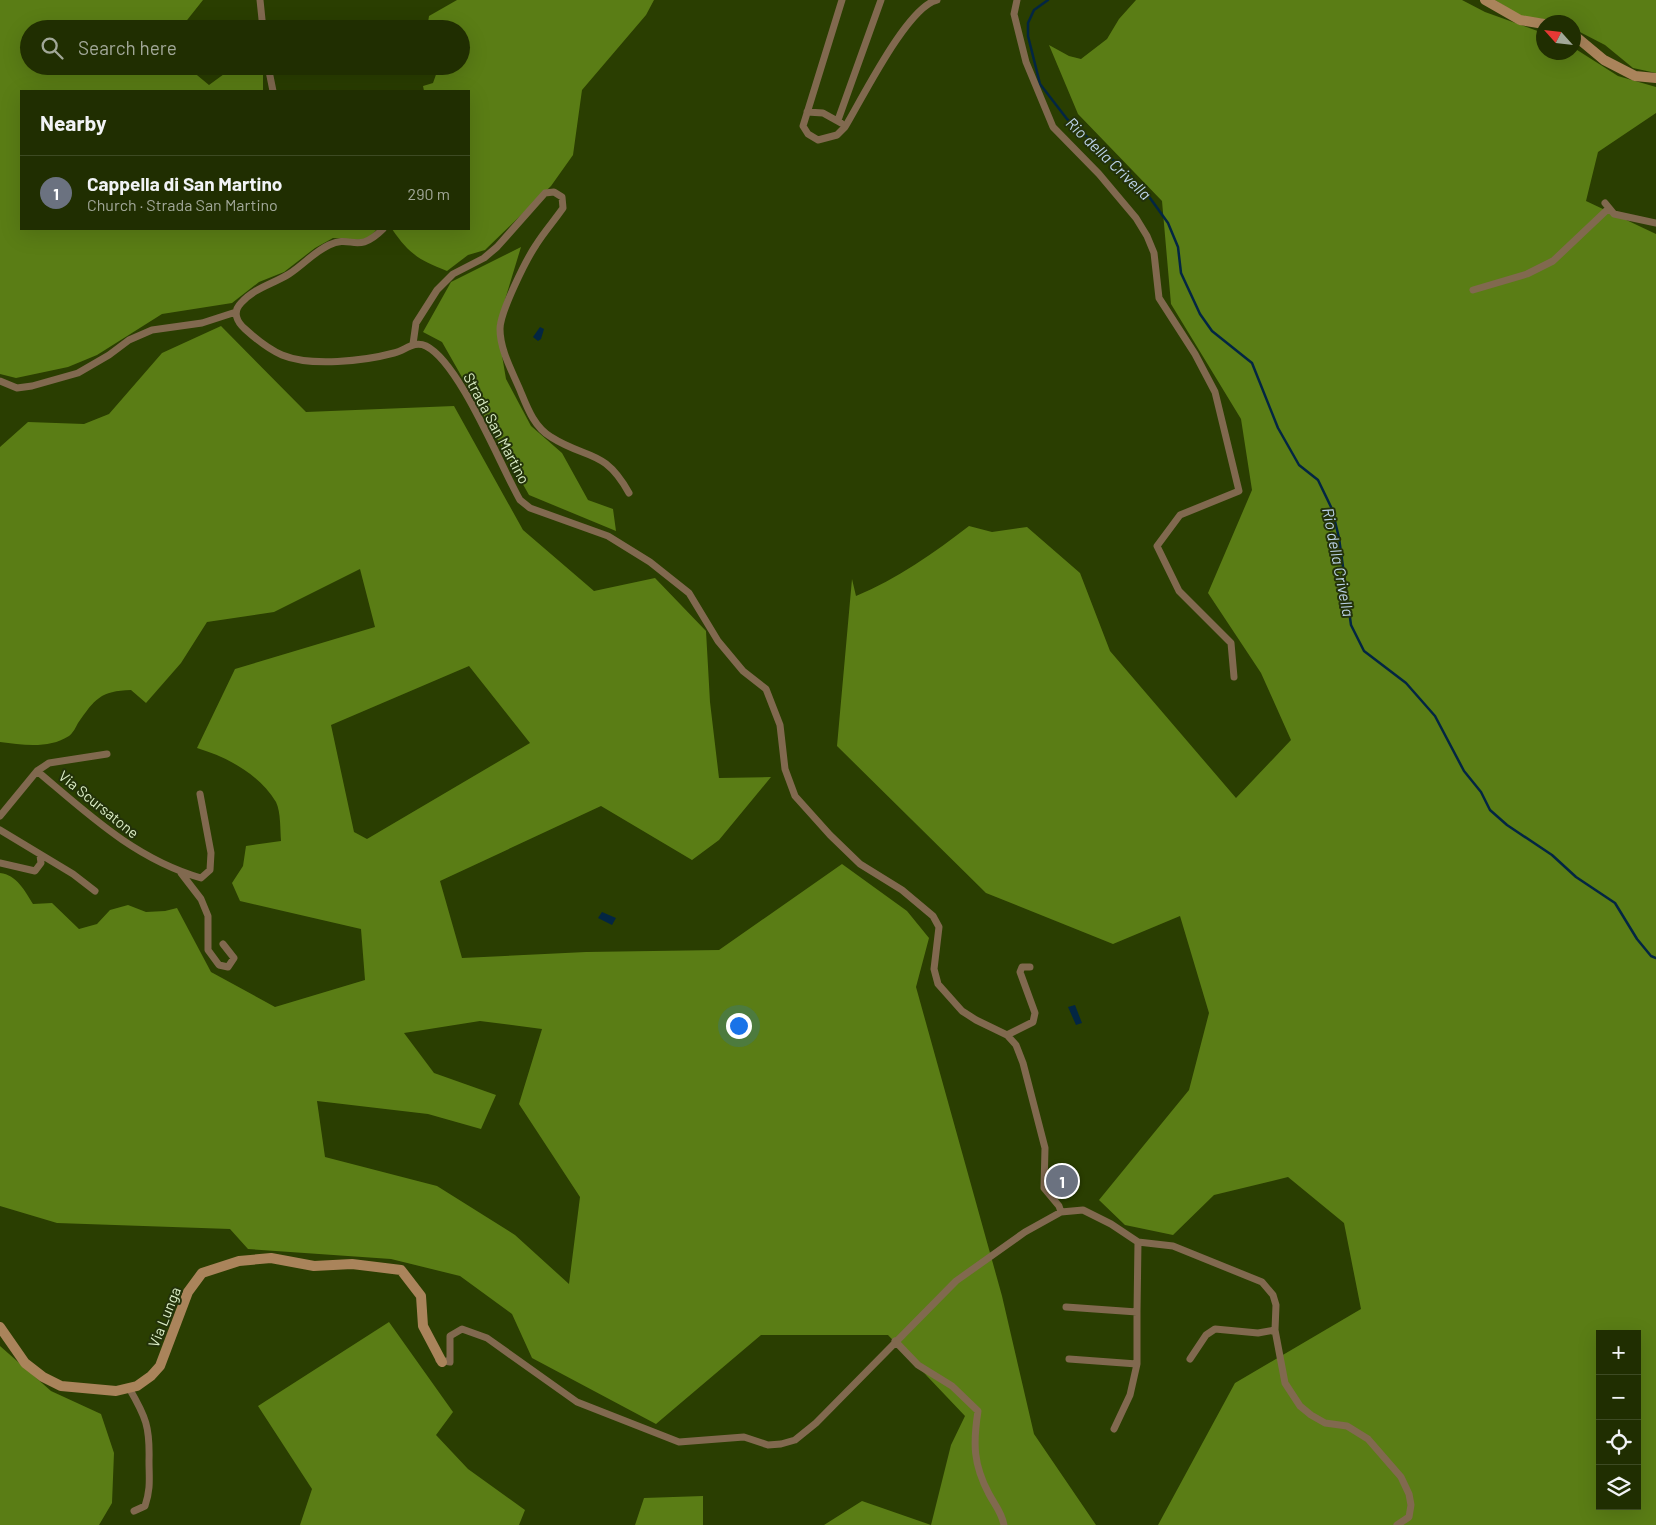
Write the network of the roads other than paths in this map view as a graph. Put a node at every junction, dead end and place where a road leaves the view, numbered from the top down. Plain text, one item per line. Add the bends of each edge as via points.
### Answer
1 (260, 0) edge
2 (842, 0) edge
3 (881, 0) edge
4 (937, 0) edge
5 (1017, 0) edge
6 (1485, 0) edge
7 (262, 20) edge
8 (1536, 23) edge
9 (1581, 41) edge
10 (270, 75) edge
11 (1656, 78) edge
12 (273, 90) edge
13 (807, 112) junction
14 (838, 120) junction
15 (845, 127) junction
16 (1656, 223) edge
17 (382, 230) edge
18 (1473, 290) dead end
19 (236, 312) junction
20 (413, 344) junction
21 (0, 381) edge
22 (628, 493) dead end
23 (1234, 677) dead end
24 (107, 754) dead end
25 (37, 771) junction
26 (200, 794) dead end
27 (0, 816) edge
28 (0, 830) edge
29 (40, 855) junction
30 (0, 863) edge
31 (181, 872) junction
32 (95, 891) dead end
33 (223, 944) dead end
34 (1030, 967) dead end
35 (1007, 1035) junction
36 (1061, 1212) junction
37 (1138, 1242) junction
38 (1066, 1307) dead end
39 (1137, 1312) junction
40 (0, 1327) edge
41 (1275, 1330) junction
42 (895, 1341) junction
43 (1190, 1358) dead end
44 (1069, 1359) dead end
45 (439, 1361) joint
46 (1137, 1364) junction
47 (129, 1388) junction
48 (1114, 1429) dead end
49 (134, 1511) dead end
50 (1004, 1525) edge
51 (1397, 1525) edge

1 - 7 street
2 - 13 street
3 - 14 street
4 - 15 street via 928,2 896,39
5 - 23 street via 1014,14 1026,62 1053,126 1099,174 1147,236 1154,253 1159,298 1215,392 1239,491 1180,515 1158,546 1179,591 1231,643
6 - 8 street via 1520,20
9 - 11 street via 1604,60 1635,76
10 - 12 street
13 - 14 street via 823,113
13 - 15 street via 803,126 818,140 838,135
14 - 15 street
16 - 18 street via 1614,214 1607,205 1553,261 1527,274
17 - 19 street via 364,243 328,245 287,276 260,288 241,303
19 - 20 street via 237,319 251,334 267,347 292,358 338,361 369,358
19 - 21 street via 202,323 152,330 129,340 109,356 78,373 17,388
20 - 22 street via 414,332 424,308 453,274 484,258 545,193 554,192 562,197 563,208 534,247 508,303 500,327 502,342 531,415 541,428 550,437 599,458 620,478
20 - 35 street, Strada San Martino via 432,350 451,372 467,396 520,500 530,508 608,536 650,562 689,593 718,641 743,671 766,689 780,725 785,769 795,796 860,864 902,890 933,916 939,928 934,969 938,984 962,1011
24 - 25 street via 50,763
25 - 27 street, Via Scursatone
25 - 31 street, Via Scursatone via 90,817 134,849
26 - 31 street, Via Scursatone via 211,853 210,870 201,878
28 - 29 street
29 - 30 street via 41,863 35,871
29 - 32 street
31 - 33 street via 201,899 208,916 208,950 219,966 228,968 234,958
34 - 35 street via 1022,967 1020,972 1035,1013 1033,1022
35 - 36 street via 1016,1045 1023,1063 1042,1133 1044,1188
36 - 37 street via 1083,1210
36 - 42 street via 1025,1232 956,1281
37 - 39 street
37 - 41 street via 1173,1246 1262,1282 1273,1295 1276,1306
38 - 39 street
39 - 46 street
40 - 47 street, Via Lunga via 25,1363 61,1386 116,1391
41 - 43 street via 1258,1333 1215,1329
41 - 51 street via 1285,1382 1300,1406 1325,1423 1347,1426 1368,1438 1401,1477 1411,1505 1409,1517
42 - 45 street via 816,1423 795,1440 781,1444 744,1437 678,1442 577,1402 476,1332 462,1329 450,1336 450,1362
42 - 50 street via 918,1365 952,1386 978,1411 974,1447 976,1465
44 - 46 street
45 - 47 street, Via Lunga via 423,1326 421,1296 401,1270 352,1264 314,1266 271,1258 239,1261 202,1273 188,1292 160,1366 137,1386
46 - 48 street via 1130,1395
47 - 49 street via 142,1409 150,1445 151,1488 146,1506

